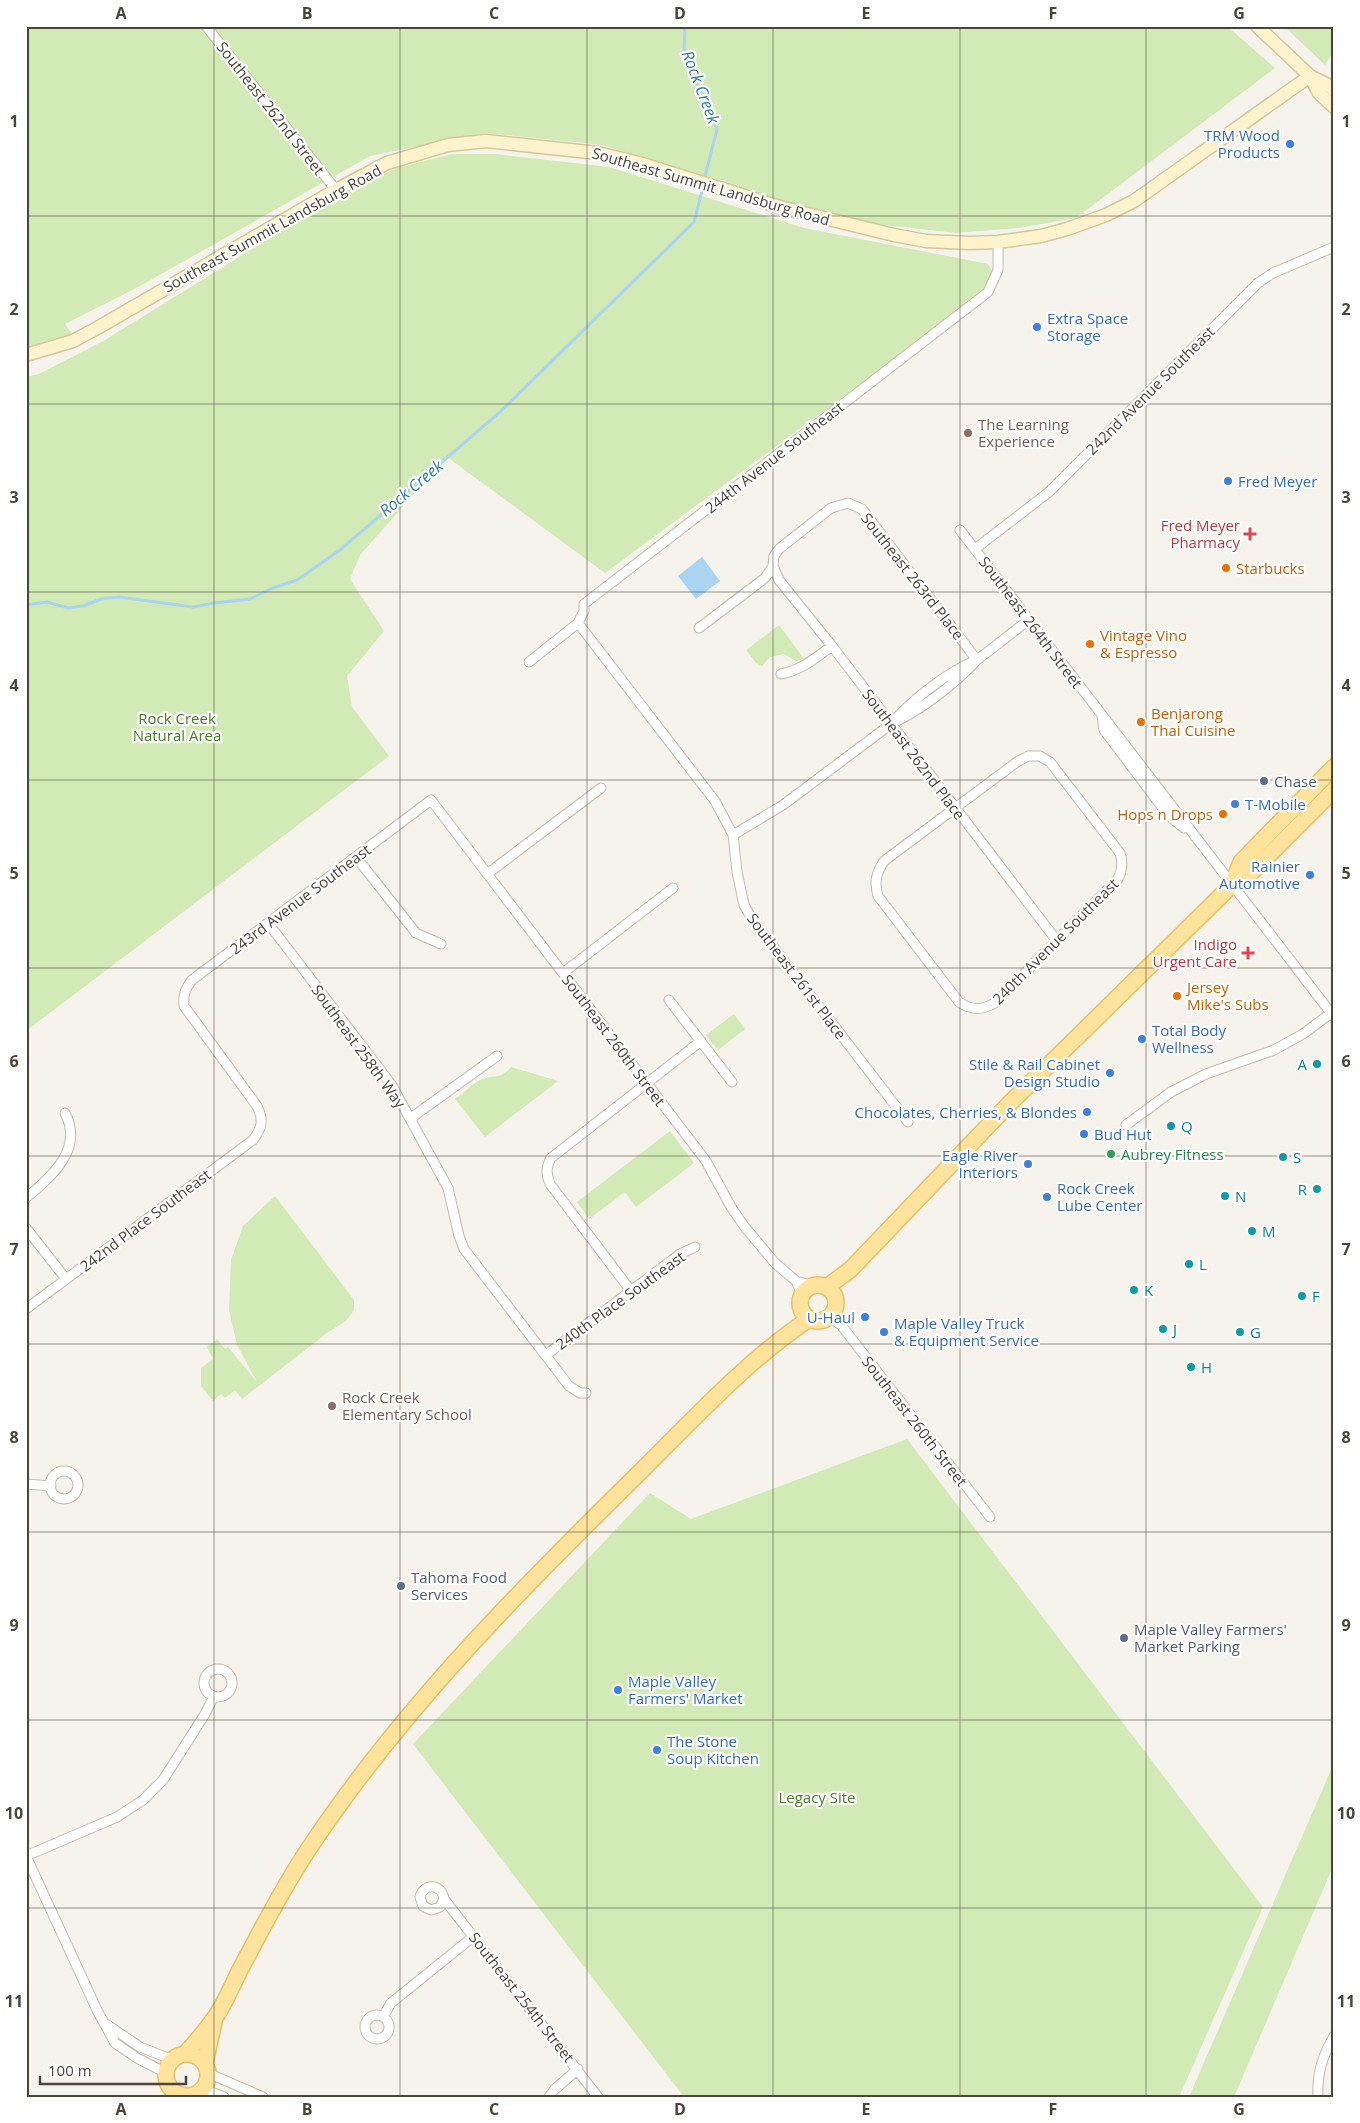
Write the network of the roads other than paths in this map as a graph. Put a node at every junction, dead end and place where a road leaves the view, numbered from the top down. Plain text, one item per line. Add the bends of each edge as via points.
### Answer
1 (206, 26) edge
2 (1257, 26) edge
3 (1310, 76) junction
4 (1334, 90) edge
5 (1334, 107) edge
6 (336, 190) junction
7 (998, 242) junction
8 (1334, 247) edge
9 (26, 355) edge
10 (960, 530) dead end
11 (975, 549) junction
12 (773, 566) junction
13 (1030, 619) junction
14 (578, 623) junction
15 (698, 628) dead end
16 (832, 646) junction
17 (977, 660) junction
18 (529, 662) dead end
19 (781, 674) dead end
20 (891, 724) junction
21 (1334, 767) edge
22 (601, 788) dead end
23 (1334, 790) edge
24 (431, 800) joint
25 (956, 808) junction
26 (733, 835) junction
27 (356, 858) junction
28 (488, 874) junction
29 (1232, 885) junction
30 (673, 888) dead end
31 (268, 923) junction
32 (1057, 941) junction
33 (441, 944) dead end
34 (563, 973) junction
35 (669, 1000) dead end
36 (1332, 1015) edge
37 (701, 1041) junction
38 (497, 1056) dead end
39 (732, 1082) dead end
40 (647, 1083) junction
41 (64, 1113) dead end
42 (411, 1118) junction
43 (908, 1122) dead end
44 (1126, 1125) dead end
45 (261, 1128) joint
46 (26, 1198) edge
47 (26, 1228) edge
48 (694, 1247) dead end
49 (66, 1279) junction
50 (631, 1291) junction
51 (822, 1299) junction
52 (26, 1309) edge
53 (805, 1315) junction
54 (546, 1355) junction
55 (586, 1393) dead end
56 (26, 1484) edge
57 (51, 1486) dead end
58 (990, 1517) dead end
59 (214, 1696) dead end
60 (26, 1856) edge
61 (444, 1899) dead end
62 (474, 1936) junction
63 (383, 2017) dead end
64 (215, 2018) junction
65 (106, 2024) junction
66 (1334, 2036) edge
67 (175, 2062) junction
68 (206, 2068) junction
69 (578, 2069) junction
70 (173, 2094) edge
71 (194, 2094) edge
72 (224, 2097) edge
73 (264, 2097) edge
74 (549, 2097) edge
75 (598, 2097) edge
76 (1318, 2097) edge

1 - 6 street, Southeast 262nd Street
2 - 3 street
3 - 4 street
3 - 5 street via 1319,93
3 - 7 street, Southeast Summit Landsburg Road via 1134,201 1067,229
6 - 7 street, Southeast Summit Landsburg Road via 401,158 448,145 503,142 598,153 775,205 894,235 946,242
6 - 9 street, Southeast Summit Landsburg Road via 99,327 73,340
7 - 14 street, 244th Avenue Southeast via 998,270 988,292 584,604
8 - 11 street, 242nd Avenue Southeast via 1273,273 1258,283 1049,492
10 - 11 street, Southeast 264th Street
11 - 13 street, Southeast 264th Street
12 - 15 street via 765,578
12 - 16 street, Southeast 262nd Place via 779,580
12 - 17 street, Southeast 263rd Place via 778,549 831,508 848,503 862,509
13 - 17 street
13 - 29 street, Southeast 264th Street
14 - 18 street, 244th Avenue Southeast
14 - 26 street, Southeast 261st Place via 715,801
16 - 19 street via 796,671
16 - 20 street, Southeast 262nd Place
17 - 20 street via 965,673 908,716
20 - 25 street, Southeast 262nd Place
20 - 26 street via 783,805
21 - 29 main road via 1241,862
22 - 28 street
23 - 29 main road via 1253,871
24 - 27 street, 243rd Avenue Southeast
24 - 28 street, Southeast 260th Street
25 - 32 street, Southeast 262nd Place
25 - 32 street, 240th Avenue Southeast via 1017,762 1028,756 1040,756 1050,762 1120,853 1122,860 1118,880
25 - 32 street, 240th Avenue Southeast via 884,861 877,873 875,885 878,896 959,1002 974,1010 995,1003
26 - 43 street, Southeast 261st Place via 742,897 752,919
27 - 31 street, 243rd Avenue Southeast
27 - 33 street via 416,933
28 - 34 street, Southeast 260th Street
29 - 36 street, Southeast 264th Street
29 - 51 main road via 1008,1105
30 - 34 street
31 - 42 street, Southeast 258th Way via 391,1084
31 - 45 street, 243rd Avenue Southeast via 192,980 183,997 184,1006 257,1106 262,1117
34 - 40 street, Southeast 260th Street
35 - 37 street
36 - 44 street via 1274,1050 1206,1074 1171,1092
37 - 39 street
37 - 40 street
38 - 42 street
40 - 50 street via 551,1158 547,1169 550,1184
40 - 51 street, Southeast 260th Street via 706,1161 731,1206 757,1243
41 - 46 street via 71,1127 68,1152 52,1175
42 - 54 street, Southeast 258th Way via 448,1188 464,1249
45 - 49 street, 242nd Place Southeast via 252,1140
47 - 49 street
48 - 50 street, 240th Place Southeast
49 - 52 street, 242nd Place Southeast
50 - 54 street, 240th Place Southeast
51 - 53 main road via 800,1301
51 - 53 main road via 819,1321
51 - 58 street, Southeast 260th Street
53 - 64 main road via 707,1405 594,1517 465,1651 403,1722 312,1843 279,1897
54 - 55 street, Southeast 258th Way via 570,1386
56 - 57 street
59 - 60 street via 163,1780 144,1800 117,1817
60 - 65 street
61 - 62 street, Southeast 254th Street
62 - 63 street via 391,2003
62 - 69 street, Southeast 254th Street
64 - 67 main road
64 - 68 main road
65 - 67 street via 140,2046
65 - 67 street via 114,2043 137,2058
66 - 76 street via 1318,2074
67 - 68 main road via 196,2056
67 - 70 main road via 168,2082
68 - 71 main road via 206,2084
68 - 73 street
69 - 74 street
69 - 75 street, Southeast 254th Street
70 - 71 main road
71 - 72 street

